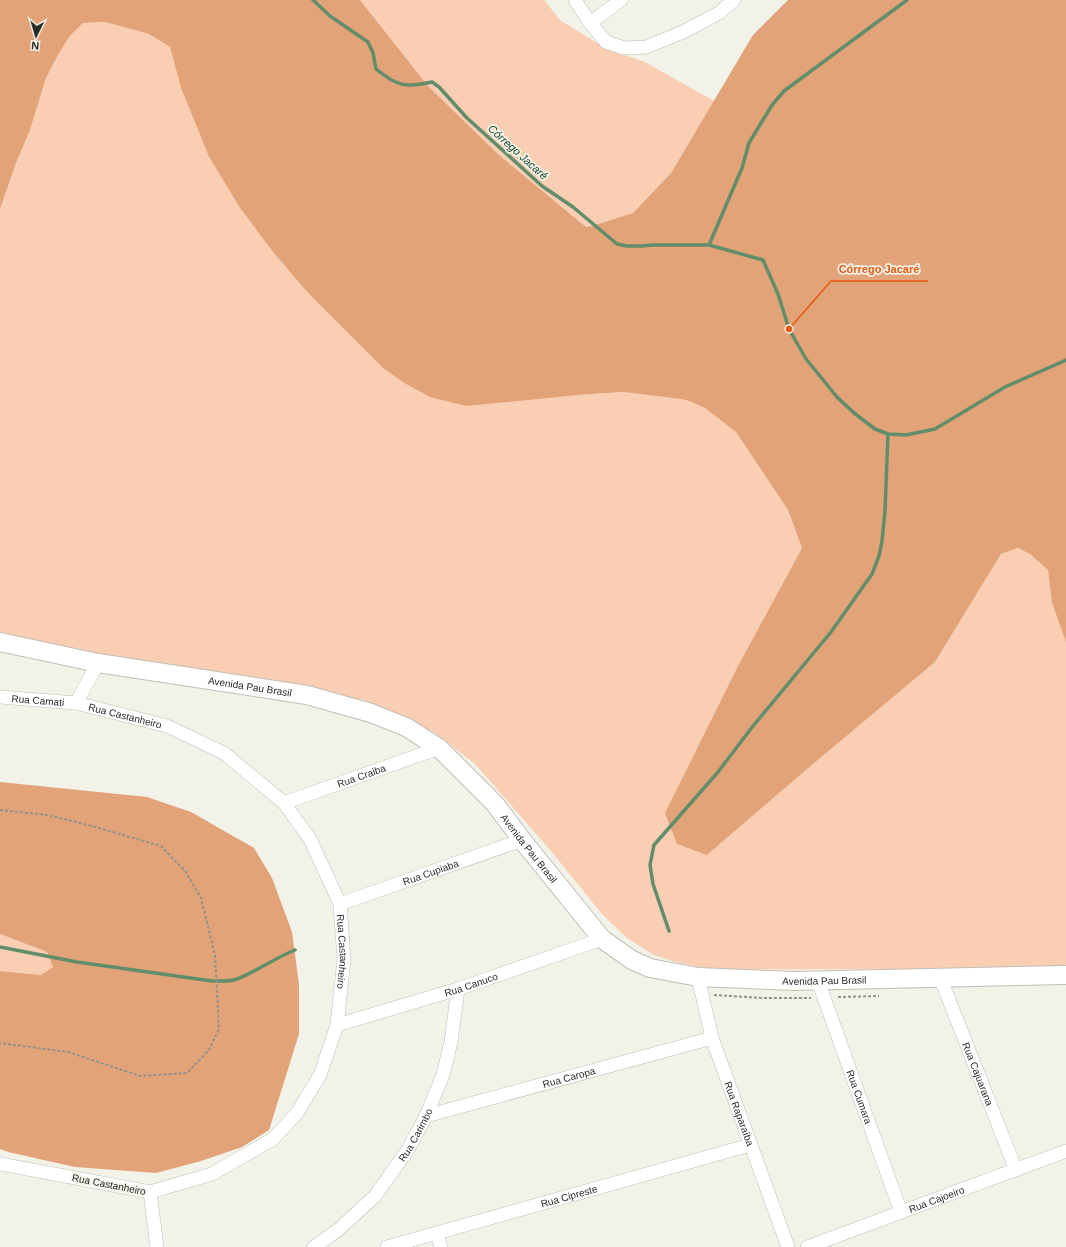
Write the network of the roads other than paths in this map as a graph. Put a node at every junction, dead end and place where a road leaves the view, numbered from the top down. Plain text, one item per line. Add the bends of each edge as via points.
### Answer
1 (575, 0) edge
2 (621, 0) edge
3 (734, 0) edge
4 (590, 23) junction
5 (0, 642) edge
6 (98, 663) junction
7 (0, 697) edge
8 (76, 703) junction
9 (439, 748) junction
10 (284, 803) junction
11 (522, 840) junction
12 (340, 904) junction
13 (602, 939) junction
14 (1066, 975) edge
15 (698, 977) junction
16 (940, 978) junction
17 (818, 981) junction
18 (458, 988) junction
19 (337, 1025) junction
20 (712, 1038) junction
21 (426, 1116) junction
22 (750, 1145) junction
23 (1066, 1150) edge
24 (0, 1164) edge
25 (1016, 1170) junction
26 (150, 1192) junction
27 (901, 1212) junction
28 (437, 1234) junction
29 (826, 1244) edge
30 (157, 1247) edge
31 (314, 1247) edge
32 (387, 1247) edge
33 (441, 1247) edge
34 (788, 1247) edge
35 (807, 1247) edge

1 - 4 street
2 - 4 street
3 - 4 street via 683,32 646,47 624,48 606,42
5 - 6 main road, Avenida Pau Brasil
6 - 8 street
6 - 9 main road, Avenida Pau Brasil via 307,695 371,713 406,727
7 - 8 street, Rua Camati
8 - 10 street, Rua Castanheiro via 167,726 224,753
9 - 10 street, Rua Craiba
9 - 11 main road, Avenida Pau Brasil via 495,804
10 - 12 street, Rua Castanheiro via 310,840
11 - 12 street, Rua Cupiaba
11 - 13 main road, Avenida Pau Brasil
12 - 19 street, Rua Castanheiro via 344,959
13 - 15 main road, Avenida Pau Brasil via 632,960 650,968
13 - 18 street, Rua Canuco
14 - 16 main road, Avenida Pau Brasil
15 - 17 main road, Avenida Pau Brasil
15 - 20 street, Rua Raparaíba
16 - 17 main road, Avenida Pau Brasil
16 - 25 street, Rua Cajuarana
17 - 27 street, Rua Cumara
18 - 19 street, Rua Canuco
18 - 21 street, Rua Carimbo via 451,1042 443,1075
19 - 26 street, Rua Castanheiro via 320,1075 297,1114 273,1138 212,1174
20 - 21 street, Rua Caropa
20 - 22 street, Rua Raparaíba
21 - 31 street, Rua Carimbo via 407,1151 375,1196 338,1230
22 - 28 street, Rua Cipreste
22 - 34 street, Rua Raparaíba
23 - 25 street, Rua Cajoeiro
24 - 26 street, Rua Castanheiro
25 - 27 street, Rua Cajoeiro
26 - 30 street
27 - 29 street, Rua Cajoeiro
28 - 32 street, Rua Cipreste
28 - 33 street
29 - 35 street, Rua Cajoeiro

